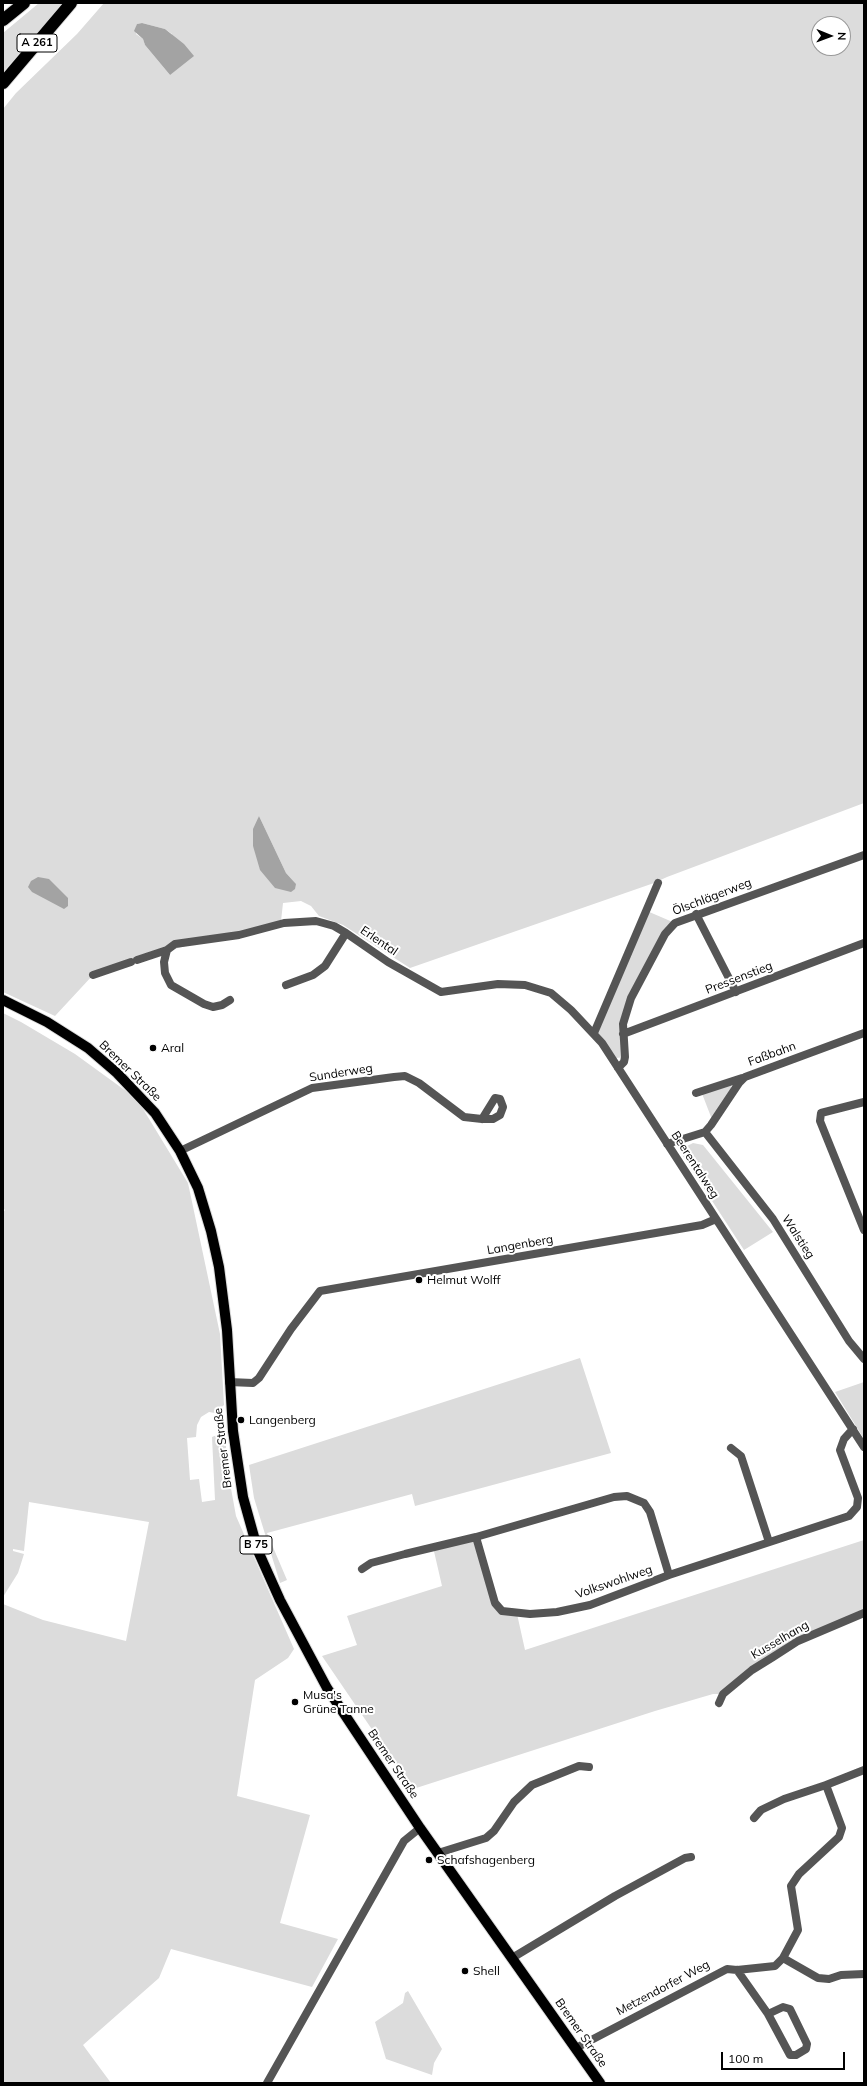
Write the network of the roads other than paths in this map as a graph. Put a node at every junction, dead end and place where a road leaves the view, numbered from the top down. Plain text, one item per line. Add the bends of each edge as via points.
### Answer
1 (24, 3) edge
2 (71, 3) edge
3 (3, 20) edge
4 (3, 82) edge
5 (864, 857) edge
6 (658, 883) dead end
7 (696, 914) junction
8 (346, 933) junction
9 (864, 943) edge
10 (168, 950) junction
11 (93, 975) dead end
12 (286, 985) dead end
13 (736, 992) junction
14 (3, 1000) edge
15 (230, 1000) dead end
16 (594, 1033) junction
17 (864, 1033) edge
18 (623, 1034) junction
19 (618, 1068) junction
20 (745, 1077) junction
21 (696, 1093) dead end
22 (864, 1102) edge
23 (482, 1119) dead end
24 (705, 1132) junction
25 (667, 1144) junction
26 (180, 1151) junction
27 (716, 1219) junction
28 (864, 1230) edge
29 (864, 1359) edge
30 (229, 1382) junction
31 (853, 1429) junction
32 (864, 1447) edge
33 (731, 1448) dead end
34 (476, 1537) junction
35 (769, 1542) junction
36 (362, 1569) dead end
37 (669, 1575) junction
38 (864, 1613) edge
39 (719, 1703) dead end
40 (589, 1766) dead end
41 (864, 1770) edge
42 (826, 1785) junction
43 (754, 1818) dead end
44 (420, 1828) junction
45 (438, 1853) junction
46 (691, 1857) dead end
47 (512, 1958) junction
48 (783, 1958) junction
49 (737, 1970) junction
50 (864, 1974) edge
51 (768, 2014) junction
52 (576, 2048) junction
53 (267, 2083) edge
54 (600, 2083) edge

1 - 3 highway
2 - 4 highway, A 261
5 - 7 street, Ölschlägerweg
6 - 16 street
7 - 13 street
7 - 18 street, Ölschlägerweg via 675,923 665,934 630,998 625,1013
8 - 10 street, Erlental via 316,920 304,920 239,935 175,944
8 - 12 street via 325,966 314,975
8 - 16 street, Erlental via 388,962 441,992 498,984 525,985 551,993
9 - 13 street, Pressenstieg
10 - 11 street, Erlental
10 - 15 street via 164,962 165,973 171,985 213,1007
13 - 18 street, Pressenstieg
14 - 26 main road, Bremer Straße / B 75 via 88,1048 117,1073 155,1113
16 - 19 street, Beerentalweg
17 - 20 street, Faßbahn
18 - 19 street, Ölschlägerweg via 625,1057
19 - 25 street, Beerentalweg
20 - 21 street
20 - 24 street, Faßbahn
22 - 28 street via 821,1113 820,1121
23 - 26 street, Sunderweg via 464,1117 419,1083 405,1076 394,1077 312,1088
24 - 25 street
24 - 29 street, Walstieg via 773,1219 849,1341
25 - 27 street, Beerentalweg
26 - 30 main road, Bremer Straße / B 75 via 198,1188 215,1245 224,1301
27 - 30 street, Langenberg via 702,1225 320,1291 259,1378 253,1383
27 - 31 street, Beerentalweg
30 - 44 main road, Bremer Straße / B 75 via 239,1477 258,1551 280,1600 327,1688
31 - 32 street, Beerentalweg
31 - 35 street, Volkswohlweg via 844,1439 840,1450 858,1498 856,1510 846,1518
33 - 35 street via 741,1456
34 - 36 street, Volkswohlweg via 371,1563
34 - 37 street, Volkswohlweg via 614,1497 630,1496 644,1503 650,1512
34 - 37 street, Volkswohlweg via 495,1603 506,1613 547,1613 580,1608
35 - 37 street, Volkswohlweg
38 - 39 street, Kusselhang via 785,1649 752,1670 723,1694
40 - 45 street via 578,1766 532,1785 514,1802 486,1838
41 - 42 street
42 - 43 street via 784,1799 761,1810
42 - 48 street via 842,1828 839,1837 799,1874 791,1886 798,1930
44 - 45 main road, Bremer Straße / B 75
44 - 53 street via 404,1842
45 - 47 main road, Bremer Straße / B 75
46 - 47 street via 615,1896
47 - 52 main road, Bremer Straße / B 75
48 - 49 street, Metzendorfer Weg via 775,1966
48 - 50 street via 818,1978
49 - 51 street
49 - 52 street, Metzendorfer Weg via 727,1969
51 - 51 street via 790,2054 796,2055 806,2050 807,2044 790,2009 783,2007
52 - 54 main road, Bremer Straße / B 75

